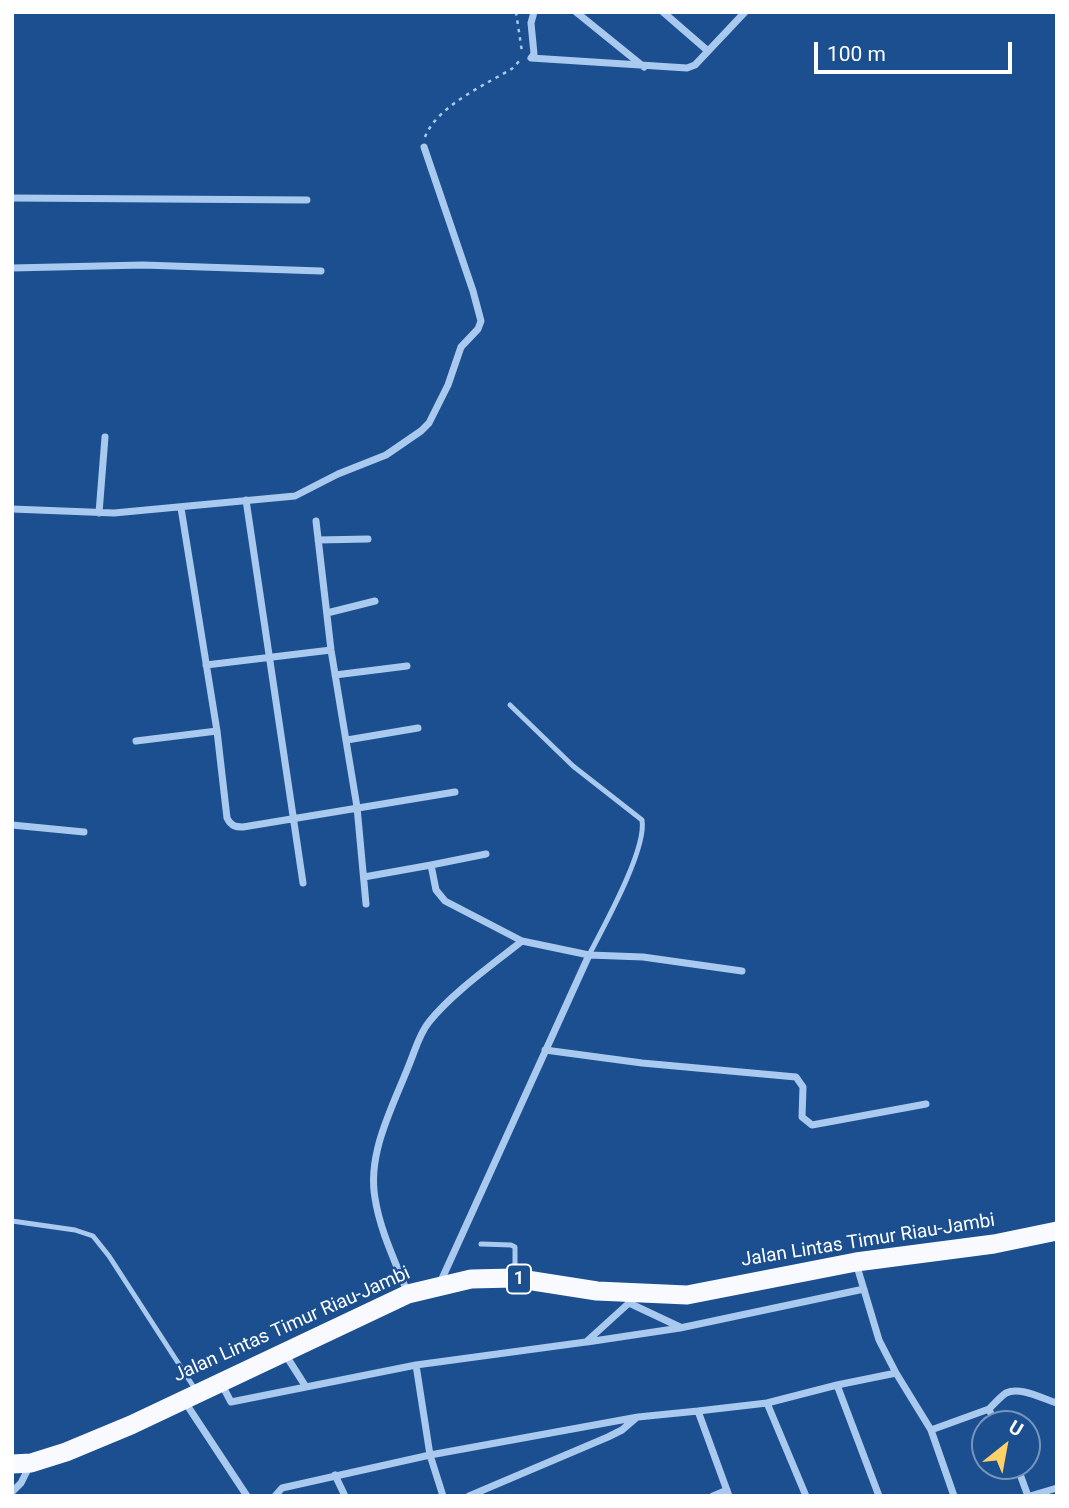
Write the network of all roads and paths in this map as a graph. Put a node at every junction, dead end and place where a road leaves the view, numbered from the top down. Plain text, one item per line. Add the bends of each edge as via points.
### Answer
1 (516, 12) edge
2 (534, 12) edge
3 (576, 12) edge
4 (663, 12) edge
5 (745, 12) edge
6 (708, 51) junction
7 (644, 67) junction
8 (424, 147) joint
9 (12, 198) edge
10 (307, 200) dead end
11 (12, 268) edge
12 (321, 271) dead end
13 (105, 438) dead end
14 (246, 500) junction
15 (181, 508) junction
16 (12, 509) edge
17 (99, 513) junction
18 (316, 521) dead end
19 (369, 539) dead end
20 (318, 540) junction
21 (375, 601) dead end
22 (327, 613) junction
23 (331, 650) junction
24 (270, 657) junction
25 (206, 664) junction
26 (407, 666) dead end
27 (335, 675) junction
28 (510, 705) dead end
29 (418, 728) dead end
30 (217, 731) junction
31 (347, 740) junction
32 (136, 741) dead end
33 (455, 792) dead end
34 (357, 807) junction
35 (293, 818) junction
36 (12, 825) edge
37 (84, 832) dead end
38 (486, 854) dead end
39 (430, 865) junction
40 (364, 877) junction
41 (303, 883) dead end
42 (366, 904) dead end
43 (522, 941) junction
44 (589, 955) junction
45 (742, 971) dead end
46 (545, 1050) junction
47 (926, 1104) dead end
48 (12, 1221) edge
49 (1057, 1231) edge
50 (481, 1244) dead end
51 (856, 1262) junction
52 (514, 1278) junction
53 (438, 1286) junction
54 (864, 1289) junction
55 (408, 1294) junction
56 (629, 1298) junction
57 (681, 1328) junction
58 (586, 1342) junction
59 (285, 1353) junction
60 (416, 1365) junction
61 (896, 1373) junction
62 (220, 1383) junction
63 (836, 1385) junction
64 (306, 1387) junction
65 (190, 1396) junction
66 (767, 1402) junction
67 (1057, 1403) edge
68 (989, 1409) joint
69 (698, 1411) junction
70 (638, 1417) junction
71 (931, 1430) junction
72 (430, 1455) junction
73 (22, 1463) edge
74 (335, 1475) junction
75 (1057, 1488) edge
76 (12, 1492) edge
77 (728, 1493) edge
78 (247, 1496) edge
79 (275, 1496) edge
80 (345, 1496) edge
81 (443, 1496) edge
82 (469, 1496) edge
83 (713, 1496) edge
84 (806, 1496) edge
85 (880, 1496) edge
86 (954, 1496) edge
87 (1029, 1496) edge

1 - 8 path via 522,54 518,65 440,114 427,130
2 - 7 street via 531,58
3 - 7 street
4 - 6 street
5 - 6 street
6 - 7 street via 687,68
8 - 14 street via 473,290 481,321 478,329 461,347 429,423 421,431 386,455 301,494
9 - 10 street
11 - 12 street via 142,265
13 - 17 street
14 - 15 street
14 - 24 street
15 - 17 street
15 - 25 street
16 - 17 street
18 - 20 street
19 - 20 street
20 - 22 street
21 - 22 street
22 - 23 street
23 - 24 street
23 - 27 street
24 - 25 street
24 - 35 street
25 - 30 street
26 - 27 street
27 - 31 street
28 - 44 lane via 573,766 642,820 642,841
29 - 31 street
30 - 32 street
30 - 35 street via 230,823 243,827
31 - 34 street
33 - 34 street
34 - 35 street
34 - 40 street
35 - 41 street
36 - 37 street
38 - 39 street
39 - 40 street
39 - 43 street via 436,890 446,901
40 - 42 street
43 - 44 street
43 - 55 street via 428,1022 377,1152 374,1197
44 - 45 street via 643,957
44 - 46 street
46 - 47 street via 796,1077 803,1087 802,1117 812,1125
46 - 53 street
48 - 65 lane via 93,1236 109,1255
49 - 51 highway, Jalan Lintas Timur Riau-Jambi / 1
50 - 52 lane via 515,1247
51 - 54 street
51 - 56 highway, Jalan Lintas Timur Riau-Jambi / 1 via 687,1295
52 - 53 highway, Jalan Lintas Timur Riau-Jambi / 1 via 471,1279
52 - 56 highway, Jalan Lintas Timur Riau-Jambi / 1
53 - 55 highway, Jalan Lintas Timur Riau-Jambi / 1
54 - 57 street
54 - 61 street via 879,1340
55 - 59 highway, Jalan Lintas Timur Riau-Jambi / 1
56 - 57 street
56 - 58 street
57 - 58 street
58 - 60 street
59 - 62 highway, Jalan Lintas Timur Riau-Jambi / 1
59 - 64 street
60 - 64 street
60 - 72 street
61 - 63 street
61 - 71 street
62 - 64 street via 231,1402
62 - 65 highway, Jalan Lintas Timur Riau-Jambi / 1
63 - 66 street
63 - 85 street
65 - 73 highway, Jalan Lintas Timur Riau-Jambi / 1 via 66,1452
65 - 78 street
66 - 69 street
66 - 84 street
67 - 68 street via 1012,1392
68 - 71 street
69 - 70 street
69 - 77 street
70 - 72 street
70 - 82 street via 608,1437
71 - 86 street
72 - 74 street
72 - 81 street
73 - 76 street via 21,1483
74 - 79 street via 282,1488
74 - 80 street
75 - 87 street
77 - 83 street

